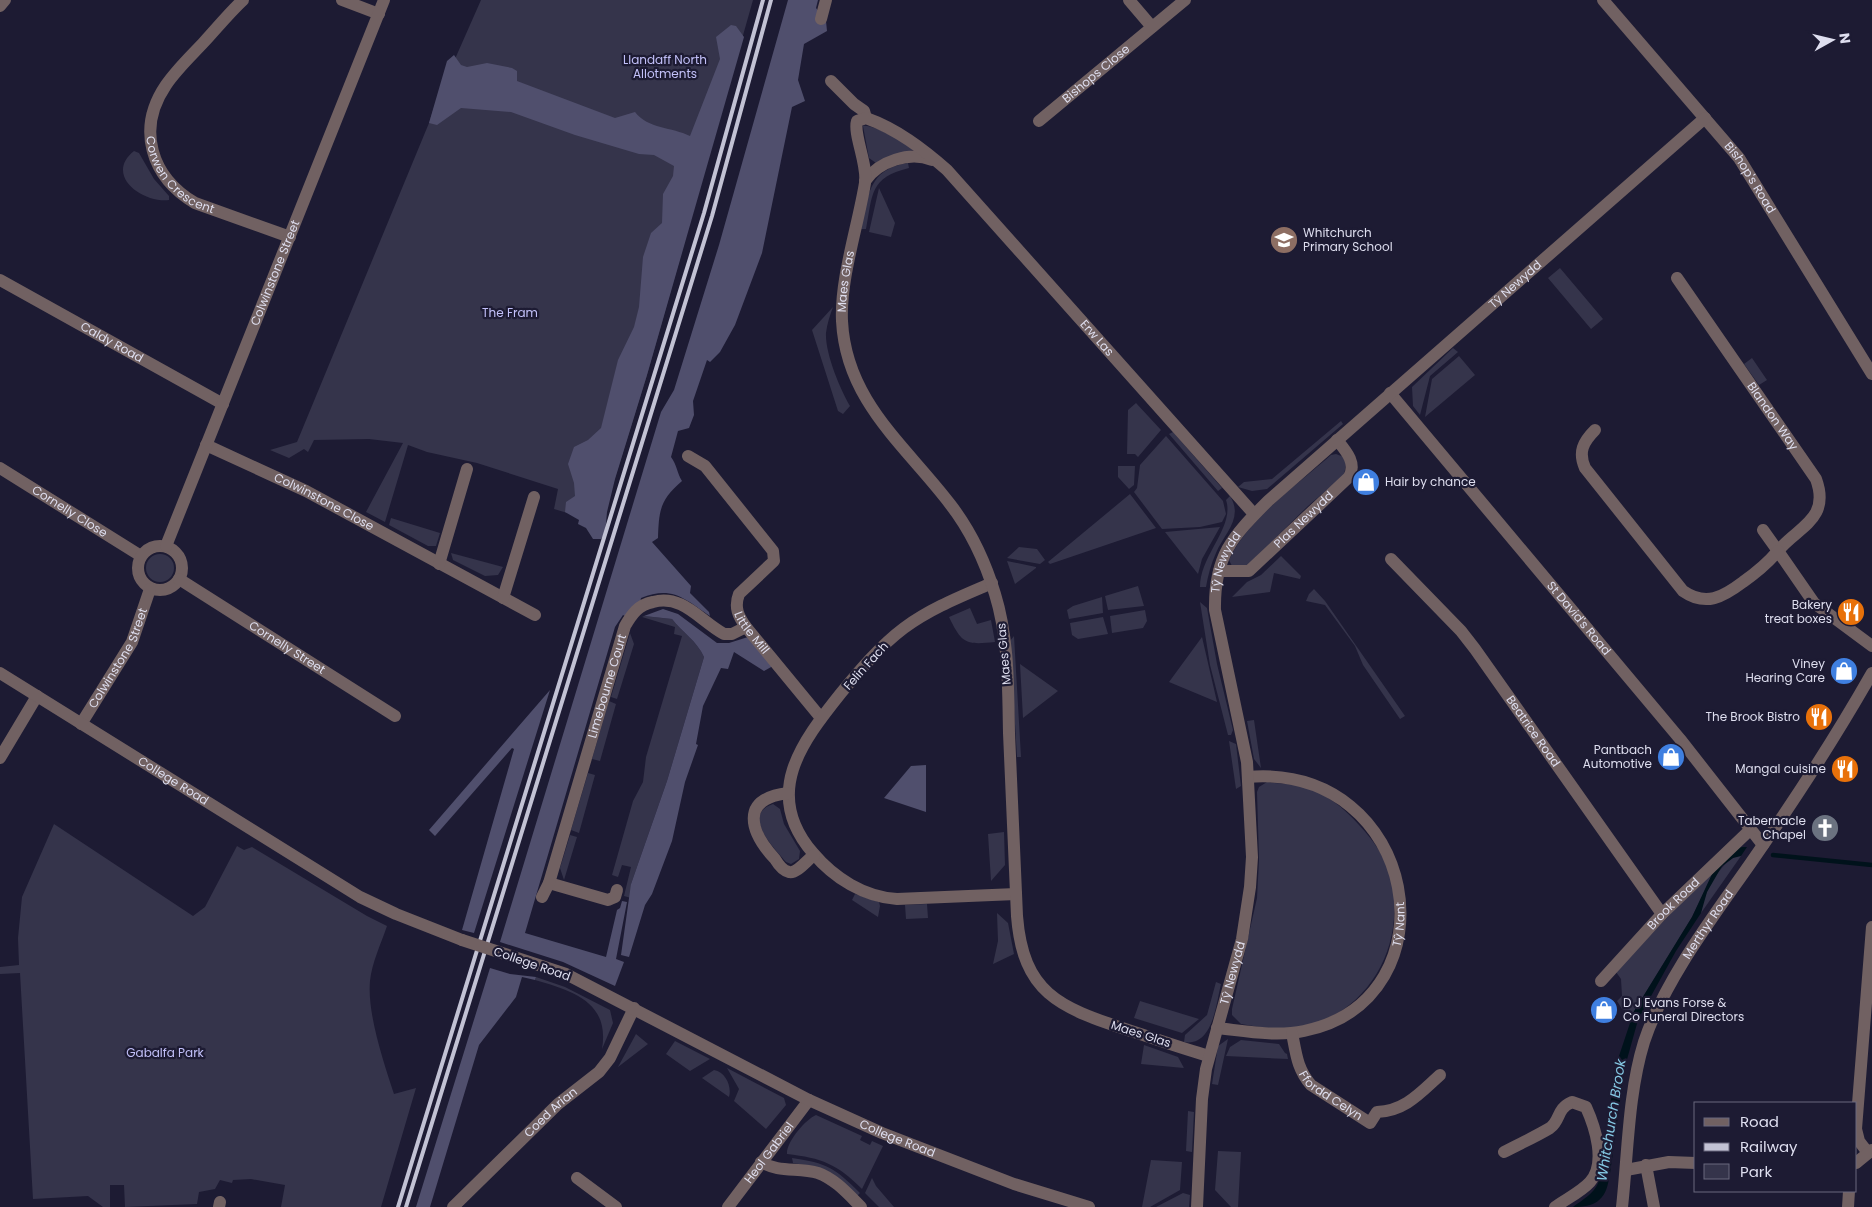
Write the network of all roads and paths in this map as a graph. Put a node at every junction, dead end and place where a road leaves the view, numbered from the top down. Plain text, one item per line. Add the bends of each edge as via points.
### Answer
1 (5, 0) edge
2 (243, 0) edge
3 (342, 0) edge
4 (384, 0) edge
5 (826, 0) edge
6 (1129, 0) edge
7 (1185, 0) edge
8 (1603, 0) edge
9 (0, 6) edge
10 (379, 14) junction
11 (821, 19) dead end
12 (1152, 27) junction
13 (830, 81) dead end
14 (866, 118) junction
15 (1705, 118) junction
16 (1039, 121) dead end
17 (939, 163) junction
18 (865, 181) junction
19 (290, 237) junction
20 (1677, 278) dead end
21 (0, 280) edge
22 (1872, 374) edge
23 (1390, 393) junction
24 (223, 404) junction
25 (1595, 430) dead end
26 (1337, 440) junction
27 (206, 445) junction
28 (688, 456) dead end
29 (0, 468) edge
30 (467, 469) dead end
31 (534, 496) dead end
32 (1254, 514) junction
33 (1763, 530) dead end
34 (166, 546) junction
35 (1778, 552) junction
36 (140, 556) junction
37 (1391, 559) dead end
38 (439, 564) junction
39 (1219, 571) junction
40 (179, 579) junction
41 (992, 583) junction
42 (150, 589) junction
43 (503, 598) junction
44 (535, 615) dead end
45 (746, 627) junction
46 (1872, 646) edge
47 (0, 673) edge
48 (1872, 673) edge
49 (37, 696) junction
50 (395, 716) dead end
51 (822, 718) junction
52 (81, 724) junction
53 (0, 758) edge
54 (1248, 777) junction
55 (788, 793) junction
56 (1751, 829) junction
57 (1763, 845) junction
58 (814, 854) junction
59 (549, 883) junction
60 (616, 890) dead end
61 (1016, 894) junction
62 (542, 896) dead end
63 (1662, 914) junction
64 (1872, 927) edge
65 (1601, 981) dead end
66 (634, 1008) junction
67 (1217, 1028) junction
68 (1292, 1033) junction
69 (1209, 1056) junction
70 (1440, 1075) dead end
71 (809, 1100) junction
72 (1857, 1116) edge
73 (1857, 1133) edge
74 (1504, 1152) dead end
75 (1870, 1152) edge
76 (761, 1162) junction
77 (1857, 1162) edge
78 (1694, 1163) edge
79 (1646, 1165) junction
80 (1626, 1170) junction
81 (578, 1178) dead end
82 (1849, 1192) edge
83 (453, 1207) edge
84 (616, 1207) edge
85 (728, 1207) edge
86 (861, 1207) edge
87 (1089, 1207) edge
88 (1198, 1207) edge
89 (1555, 1207) edge
90 (1622, 1207) edge
91 (1654, 1207) edge
92 (1848, 1207) edge

1 - 9 street
2 - 19 street, Corwen Crescent via 165,86 155,109 151,147 157,166 181,195
3 - 10 street
4 - 10 street, Colwinstone Street
5 - 11 street
6 - 12 street
7 - 12 street, Bishops Close
8 - 15 street, Bishop's Road
10 - 19 street, Colwinstone Street
12 - 16 street, Bishops Close
13 - 14 street, Erw Las via 864,111
14 - 17 street, Erw Las via 894,131
14 - 18 street via 857,121 856,126
15 - 22 street, Bishop's Road via 1747,171
15 - 23 street, Tŷ Newydd
17 - 18 street via 924,157 898,159 876,170
17 - 32 street, Erw Las
18 - 41 street, Maes Glas via 844,291 845,348 856,381 872,411 960,518
19 - 24 street, Colwinstone Street
20 - 35 street, Blandon Way via 1819,487 1818,505 1812,522 1786,541
21 - 24 street, Caldy Road
23 - 26 street, Tŷ Newydd
23 - 56 street, St David's Road via 1680,738
24 - 27 street, Colwinstone Street
25 - 35 street, Blandon Way via 1581,449 1585,468 1689,595 1703,600 1719,598 1766,566
26 - 32 street, Tŷ Newydd
26 - 39 street, Plas Newydd via 1350,458 1349,477 1249,571
27 - 34 street, Colwinstone Street
27 - 38 street, Colwinstone Close via 306,491
28 - 45 street, Little Mill via 705,466 773,551 774,561 744,587 736,601 737,611
29 - 36 street, Cornelly Close
30 - 38 street
31 - 43 street
32 - 39 street, Tŷ Newydd via 1231,541
33 - 35 street
34 - 36 street via 151,547
34 - 40 street via 181,562
35 - 46 street via 1814,603
36 - 42 street via 139,578
37 - 63 street, Beatrice Road via 1466,637
38 - 43 street, Colwinstone Close
39 - 54 street, Tŷ Newydd via 1215,585 1216,616 1241,728
40 - 42 street via 165,590
40 - 50 street, Cornelly Street
41 - 51 street, Felin Fach via 947,603 904,628 870,659
41 - 61 street, Maes Glas via 1003,628 1007,675
42 - 52 street, Colwinstone Street via 132,642
43 - 44 street, Colwinstone Close
45 - 51 street, Little Mill
45 - 59 street, Limebourne Court via 724,634 684,605 670,600 642,605 630,616
47 - 49 street, College Road
48 - 57 street, Merthyr Road via 1824,756
49 - 52 street, College Road
49 - 53 street
51 - 55 street, Felin Fach via 798,755
52 - 66 street, College Road, bridge via 360,897 462,940 566,974
54 - 67 street, Tŷ Newydd via 1252,831 1250,887 1242,939
54 - 68 street, Tŷ Nant via 1300,780 1348,803 1368,822 1384,845 1399,886 1399,934 1391,960 1377,987 1345,1015 1318,1027
55 - 58 street, Felin Fach via 794,822
55 - 58 street via 773,796 759,805 753,819 756,834 783,869 789,872 794,872
56 - 57 street, St David's Road
56 - 63 street, Brook Road
57 - 80 street, Merthyr Road via 1678,974 1651,1023 1638,1069
58 - 61 street, Felin Fach via 850,884 881,897
59 - 60 street via 608,900 614,897
59 - 62 street, Limebourne Court
61 - 69 street, Maes Glas via 1024,958 1039,982 1058,1002 1083,1015
63 - 65 street, Brook Road
64 - 72 street
66 - 71 street, College Road
66 - 83 street, Coed Arian via 610,1058 599,1072 558,1104
67 - 68 street, Tŷ Nant
67 - 69 street, Tŷ Newydd
68 - 70 street, Ffordd Celyn via 1296,1058 1304,1077 1370,1124 1377,1112 1406,1106
69 - 88 street, Tŷ Newydd via 1202,1099
71 - 76 street, Heol Gabriel
71 - 87 street, College Road via 958,1164
73 - 75 street via 1859,1141
74 - 89 street via 1552,1126 1560,1110 1572,1102 1586,1107 1598,1150 1596,1173 1589,1184
75 - 77 street
76 - 85 street, Heol Gabriel
76 - 86 street via 775,1169 810,1171 826,1176
78 - 79 street
79 - 80 street
79 - 91 street
80 - 90 street, Merthyr Road
81 - 84 street
82 - 92 street

